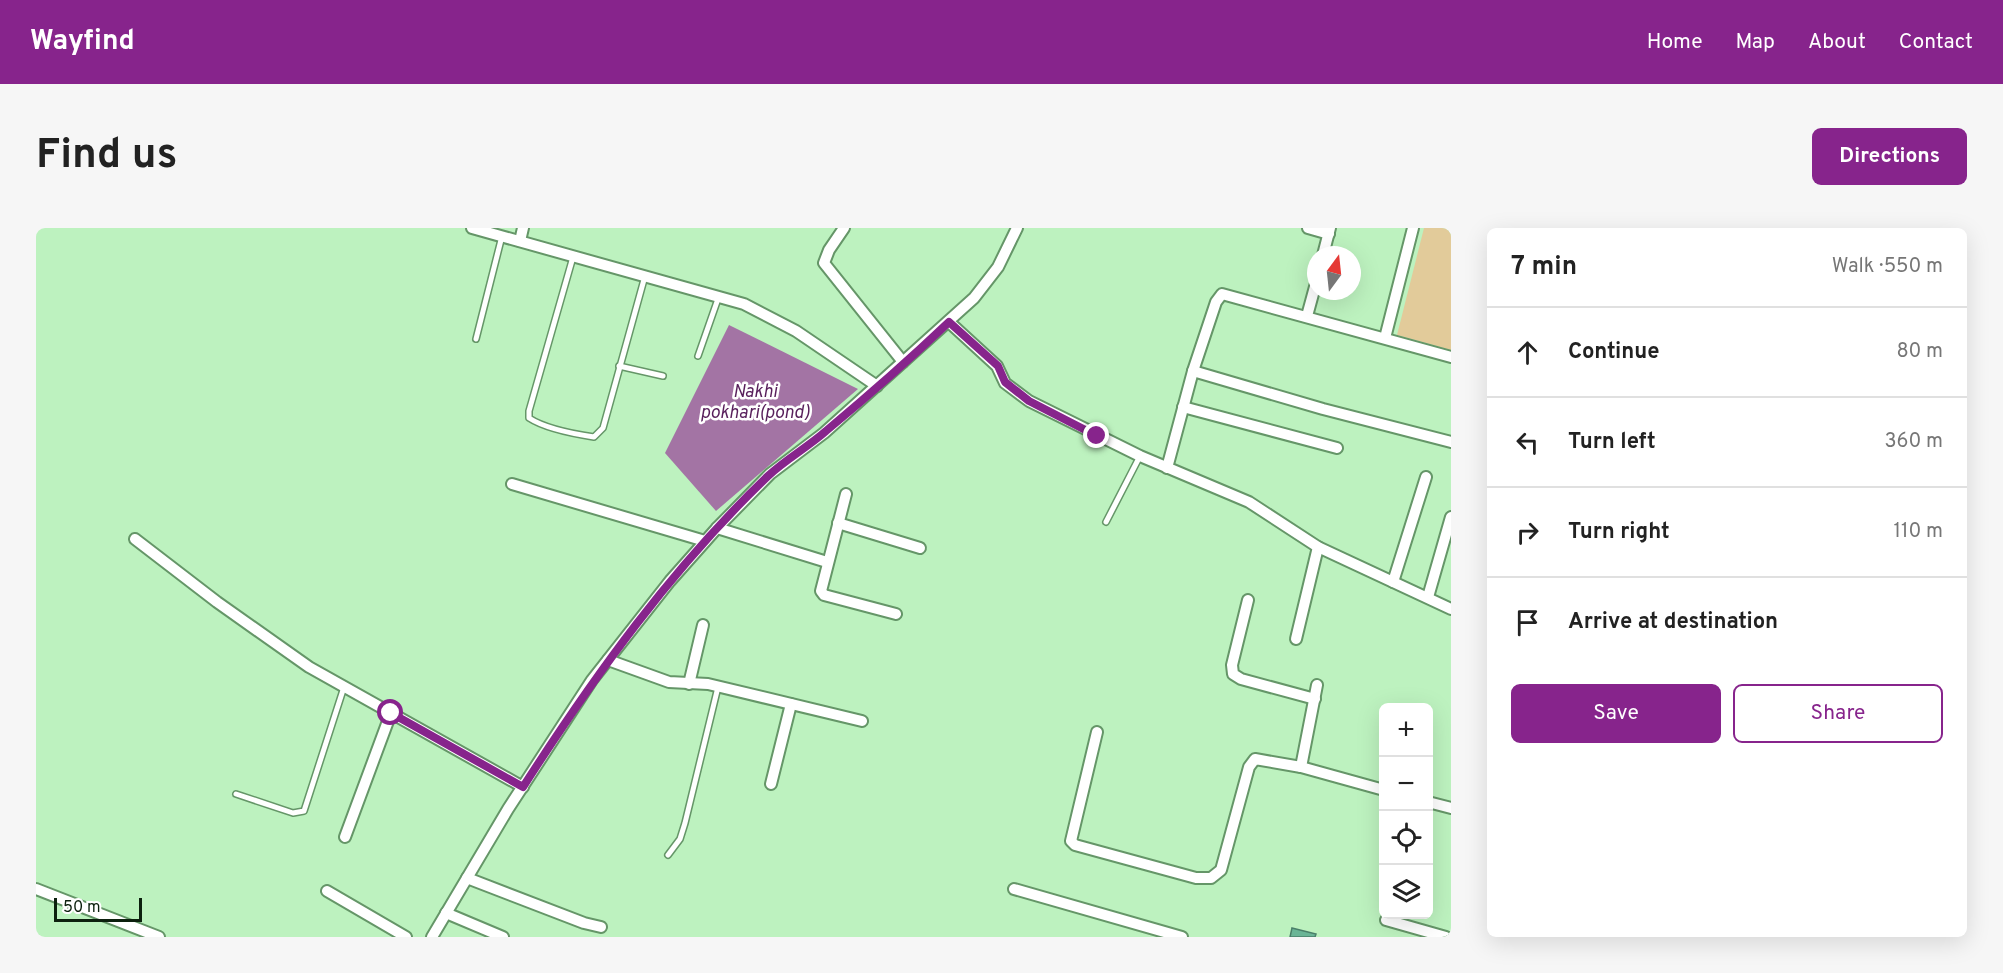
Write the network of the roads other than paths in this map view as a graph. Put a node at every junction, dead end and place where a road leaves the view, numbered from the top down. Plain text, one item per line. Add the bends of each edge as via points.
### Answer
1 (472, 228) edge
2 (523, 228) edge
3 (844, 228) edge
4 (1017, 228) edge
5 (1308, 228) edge
6 (1413, 228) edge
7 (1329, 231) edge
8 (502, 236) junction
9 (520, 241) junction
10 (1325, 246) edge
11 (573, 256) junction
12 (645, 276) junction
13 (719, 296) junction
14 (1312, 300) edge
15 (1308, 316) junction
16 (949, 322) junction
17 (1385, 338) junction
18 (476, 339) dead end
19 (698, 356) dead end
20 (1451, 357) edge
21 (903, 362) junction
22 (619, 366) junction
23 (1192, 371) junction
24 (663, 376) dead end
25 (877, 386) junction
26 (1183, 407) junction
27 (1451, 442) edge
28 (1337, 448) dead end
29 (1140, 456) junction
30 (1167, 468) junction
31 (1426, 477) dead end
32 (512, 484) dead end
33 (846, 494) dead end
34 (1451, 517) edge
35 (1106, 522) dead end
36 (838, 523) junction
37 (717, 528) junction
38 (135, 539) dead end
39 (705, 541) junction
40 (1318, 547) junction
41 (920, 548) dead end
42 (827, 562) junction
43 (1393, 582) junction
44 (1428, 597) junction
45 (1248, 600) dead end
46 (1451, 609) edge
47 (896, 614) dead end
48 (703, 625) dead end
49 (1296, 639) dead end
50 (608, 660) junction
51 (689, 684) junction
52 (1317, 685) dead end
53 (344, 687) junction
54 (718, 687) junction
55 (1315, 699) junction
56 (791, 704) junction
57 (391, 713) junction
58 (862, 721) dead end
59 (1097, 732) dead end
60 (1301, 767) junction
61 (771, 784) dead end
62 (523, 787) junction
63 (1379, 789) edge
64 (236, 794) dead end
65 (1433, 803) edge
66 (1451, 808) edge
67 (345, 837) dead end
68 (669, 855) dead end
69 (468, 878) junction
70 (36, 889) edge
71 (1014, 889) dead end
72 (327, 891) dead end
73 (446, 913) junction
74 (1386, 920) dead end
75 (601, 927) dead end
76 (159, 937) edge
77 (406, 937) edge
78 (432, 937) edge
79 (503, 937) edge
80 (1182, 937) edge
81 (1446, 937) edge

1 - 8 street
2 - 9 street
3 - 21 street via 824,258 827,268
4 - 16 street via 998,267
5 - 7 street
6 - 17 street
7 - 10 street
8 - 9 street
8 - 18 lane
9 - 11 street
11 - 12 street
11 - 22 lane via 529,418 594,437 600,433
12 - 13 street
12 - 22 lane
13 - 19 lane
13 - 25 street via 776,320
14 - 15 street
15 - 17 street
15 - 23 street via 1222,294
16 - 21 street
16 - 29 street via 998,366 1005,382 1029,401
17 - 20 street
21 - 25 street
22 - 24 lane
23 - 26 street
23 - 27 street
25 - 37 street via 770,474
26 - 28 street
26 - 30 street
29 - 30 street
29 - 35 lane
30 - 40 street via 1249,502
31 - 43 street
32 - 39 street
33 - 36 street
34 - 44 street
36 - 41 street
36 - 42 street
37 - 39 street
37 - 42 street
38 - 53 street via 226,609
39 - 50 street
40 - 43 street
40 - 49 street
42 - 47 street via 821,585 824,595
43 - 44 street
44 - 46 street
45 - 55 street via 1233,674
48 - 51 street
50 - 51 street via 669,682
50 - 62 street
51 - 54 street
52 - 55 street
53 - 57 street
53 - 64 lane via 304,811 293,813
54 - 56 street
54 - 68 lane via 685,823
55 - 60 street
56 - 58 street
56 - 61 street
57 - 62 street
57 - 67 street
59 - 60 street via 1071,841 1083,848 1196,878 1211,878 1221,870 1251,762 1261,758
60 - 63 street
62 - 69 street
65 - 66 street
69 - 73 street
69 - 75 street
70 - 76 street
71 - 80 street
72 - 77 street
73 - 78 street
73 - 79 street
74 - 81 street

